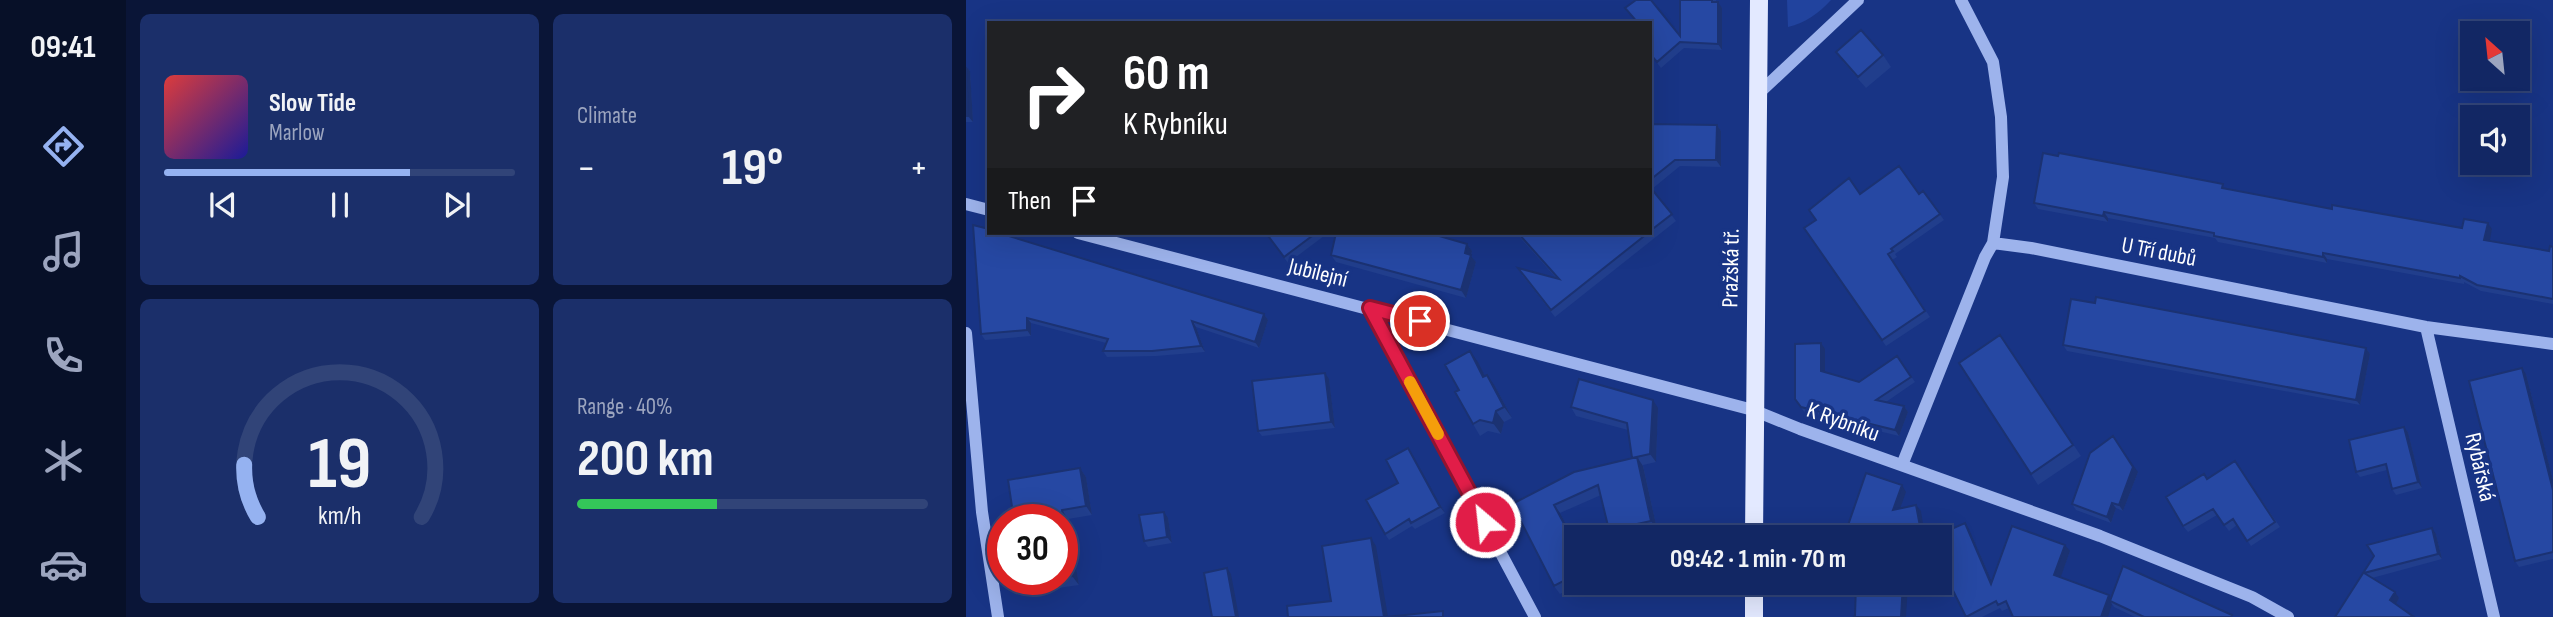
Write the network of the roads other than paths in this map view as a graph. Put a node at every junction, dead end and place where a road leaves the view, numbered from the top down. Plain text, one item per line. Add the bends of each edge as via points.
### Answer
1 (1759, 0) edge
2 (1858, 0) edge
3 (1961, 0) edge
4 (1758, 94) junction
5 (966, 204) edge
6 (987, 209) edge
7 (1086, 235) edge
8 (1993, 243) junction
9 (1370, 308) junction
10 (2426, 327) junction
11 (966, 333) edge
12 (2553, 344) edge
13 (1753, 410) junction
14 (1902, 465) junction
15 (1754, 525) edge
16 (1754, 595) edge
17 (998, 617) edge
18 (1535, 617) edge
19 (1754, 617) edge
20 (2288, 617) edge
21 (2494, 617) edge

1 - 4 main road, Pražská tř.
2 - 4 street
3 - 8 street via 1993,62 2001,117 2003,177
4 - 13 main road, Pražská tř.
5 - 6 street
7 - 9 street, Jubilejní
8 - 10 street, U Tří dubů
8 - 14 street
9 - 13 street, K Rybníku
9 - 18 street, Jubilejní
10 - 12 street, U Tří dubů
10 - 21 street, Rybářská
11 - 17 street via 982,512
13 - 14 street, K Rybníku
13 - 15 main road, Pražská tř.
14 - 20 street, K Rybníku via 2100,536 2252,597
16 - 19 main road

